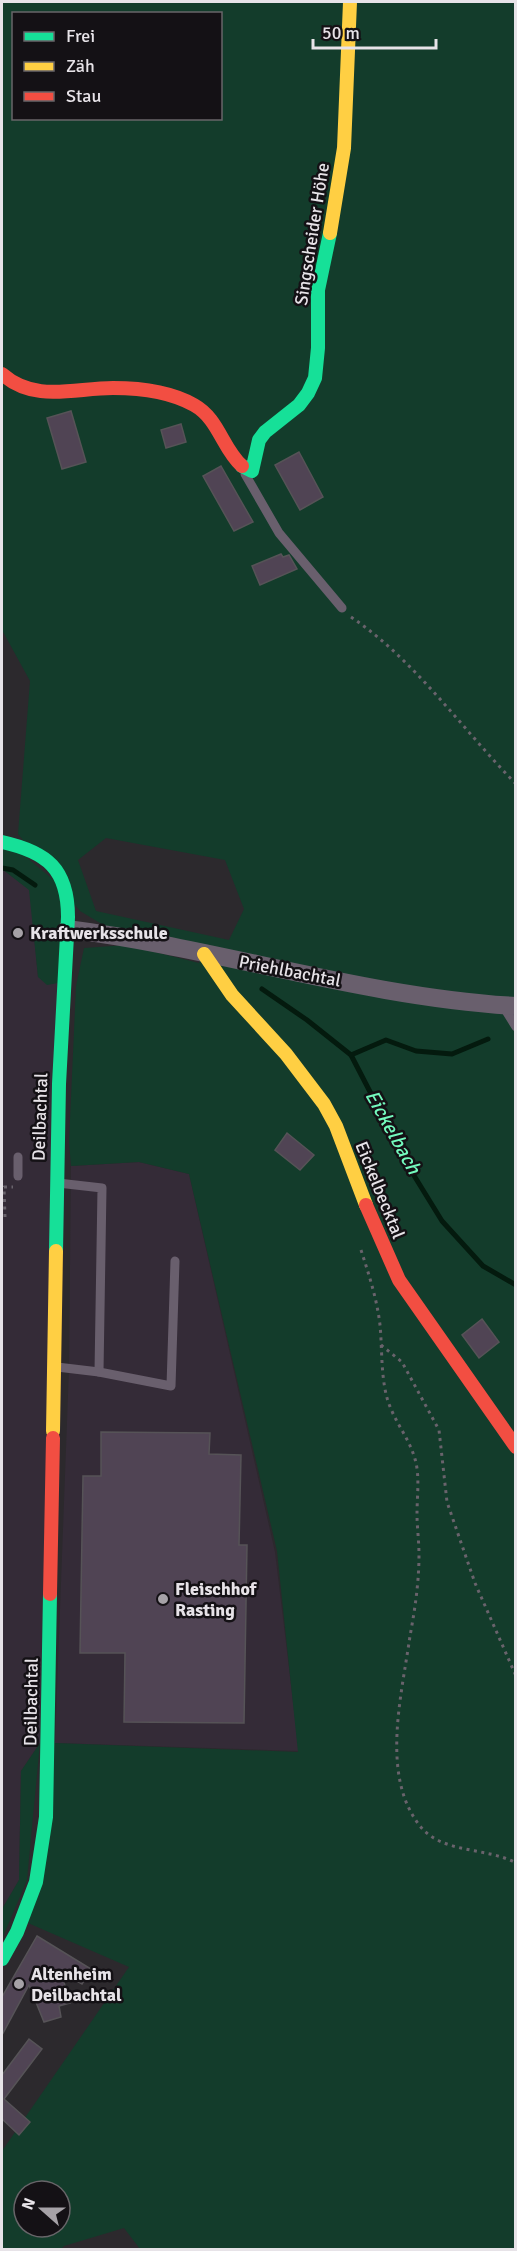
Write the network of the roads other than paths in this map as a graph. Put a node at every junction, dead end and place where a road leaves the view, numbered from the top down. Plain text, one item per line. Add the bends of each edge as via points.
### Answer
1 (350, 2) edge
2 (2, 374) edge
3 (239, 464) junction
4 (342, 608) road end
5 (2, 842) edge
6 (66, 929) junction
7 (204, 954) junction
8 (509, 1006) edge
9 (516, 1027) edge
10 (18, 1157) dead end
11 (18, 1176) dead end
12 (56, 1183) junction
13 (175, 1261) dead end
14 (54, 1367) junction
15 (99, 1372) junction
16 (516, 1447) edge
17 (2, 1959) edge

1 - 3 street, Singscheider Höhe via 344,148 318,290 315,378 298,405 259,440 252,471
2 - 3 street via 32,391 113,387 189,402 212,421
3 - 4 lane via 279,533
5 - 6 street, Deilbachtal via 32,850 54,865 66,890
6 - 7 street, Priehlbachtal via 124,936
6 - 12 street, Deilbachtal
7 - 8 street, Priehlbachtal via 380,989
7 - 16 street, Eickelbecktal via 231,995 286,1054 324,1104 399,1280
8 - 9 lane
10 - 11 lane
12 - 14 street, Deilbachtal
12 - 15 lane via 102,1188
13 - 15 lane via 171,1386
14 - 15 lane
14 - 17 street, Deilbachtal via 46,1818 28,1907

